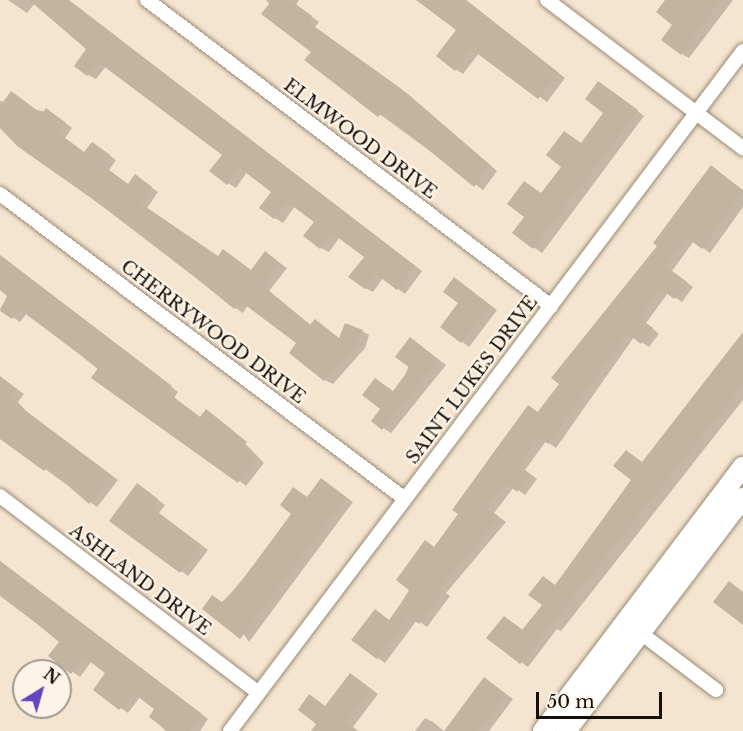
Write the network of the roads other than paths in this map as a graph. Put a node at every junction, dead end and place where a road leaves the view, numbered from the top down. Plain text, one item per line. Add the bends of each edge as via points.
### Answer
1 (147, 0) edge
2 (547, 0) edge
3 (743, 51) edge
4 (696, 113) junction
5 (743, 148) edge
6 (0, 194) edge
7 (551, 306) junction
8 (743, 467) edge
9 (0, 496) edge
10 (743, 498) edge
11 (405, 500) junction
12 (633, 627) junction
13 (716, 690) dead end
14 (259, 693) junction
15 (230, 731) edge
16 (543, 731) edge
17 (566, 731) edge

1 - 7 street, ELMWOOD DRIVE
2 - 4 street
3 - 4 street, SAINT LUKES DRIVE
4 - 5 street
4 - 7 street, SAINT LUKES DRIVE
6 - 11 street, CHERRYWOOD DRIVE
7 - 11 street, SAINT LUKES DRIVE
8 - 12 street
9 - 14 street, ASHLAND DRIVE
10 - 12 street
11 - 14 street, SAINT LUKES DRIVE
12 - 13 street
12 - 16 street
12 - 17 street
14 - 15 street, SAINT LUKES DRIVE

